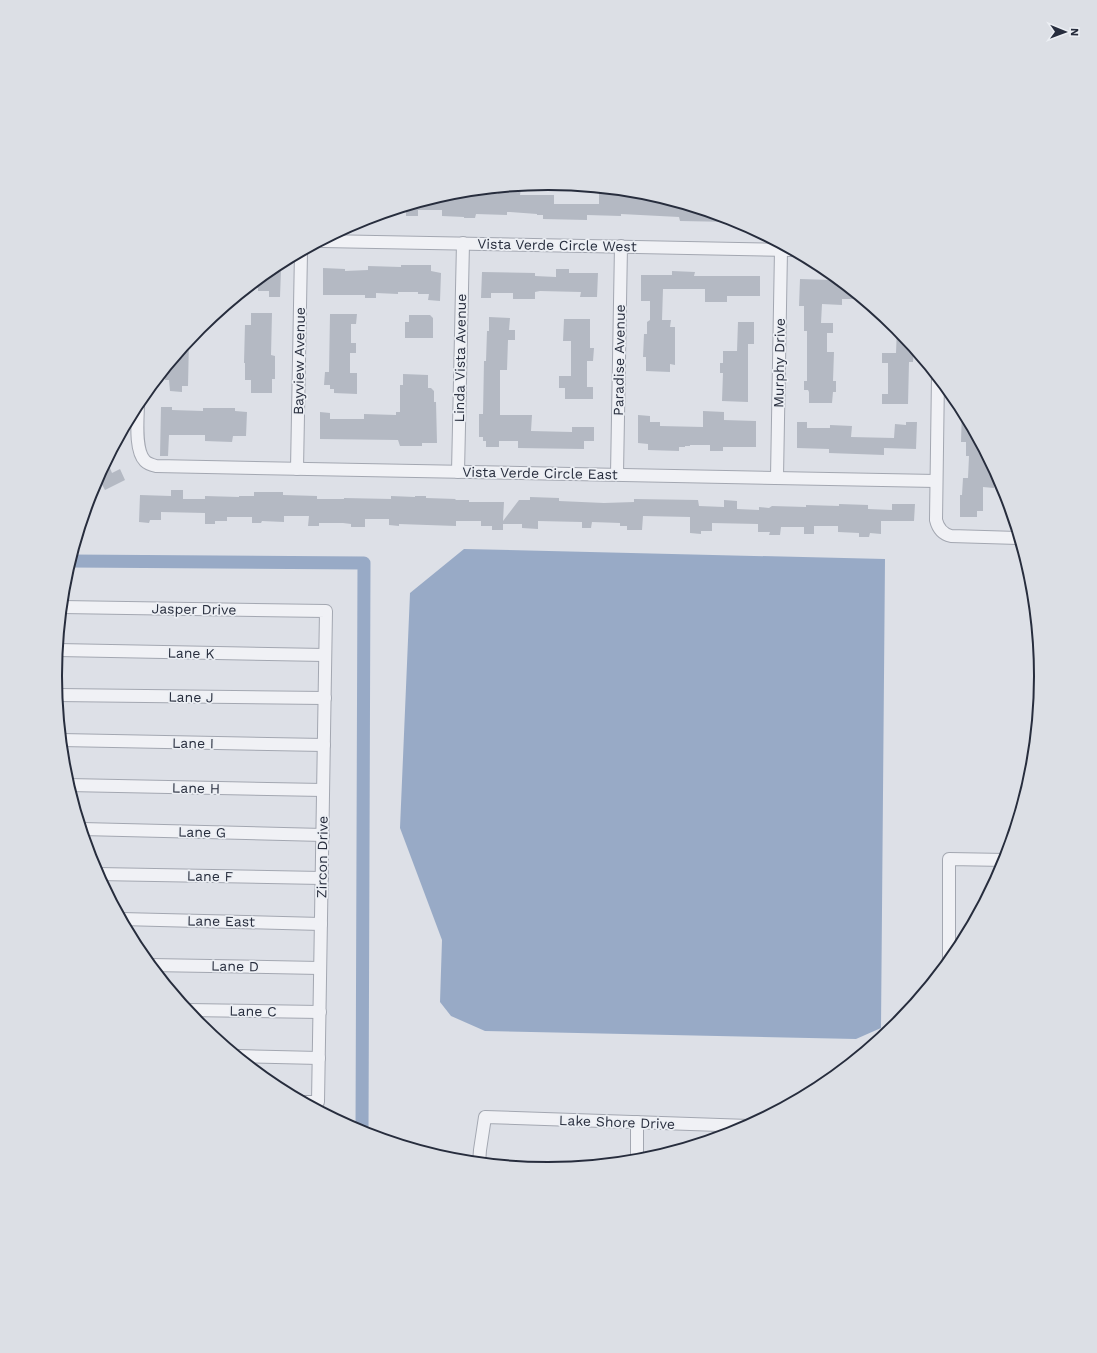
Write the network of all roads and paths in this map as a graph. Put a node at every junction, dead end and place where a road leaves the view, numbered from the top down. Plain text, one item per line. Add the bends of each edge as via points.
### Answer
1 (331, 241) edge
2 (463, 243) junction
3 (621, 246) junction
4 (783, 250) edge
5 (786, 252) edge
6 (301, 258) edge
7 (938, 385) edge
8 (138, 416) edge
9 (297, 470) junction
10 (458, 472) junction
11 (617, 474) junction
12 (777, 477) junction
13 (936, 481) junction
14 (1014, 538) edge
15 (67, 607) edge
16 (326, 611) joint
17 (63, 650) edge
18 (325, 655) junction
19 (63, 695) edge
20 (324, 698) junction
21 (66, 740) edge
22 (324, 746) junction
23 (75, 785) edge
24 (323, 790) junction
25 (87, 829) edge
26 (322, 835) junction
27 (999, 860) edge
28 (104, 874) edge
29 (322, 878) junction
30 (127, 919) edge
31 (321, 924) junction
32 (949, 952) edge
33 (157, 965) edge
34 (320, 968) junction
35 (194, 1010) edge
36 (320, 1012) junction
37 (245, 1056) edge
38 (319, 1058) junction
39 (312, 1102) edge
40 (637, 1122) junction
41 (736, 1126) edge
42 (637, 1155) edge
43 (479, 1158) edge

1 - 2 street, Vista Verde Circle West
2 - 3 street, Vista Verde Circle West
2 - 10 street, Linda Vista Avenue
3 - 4 street, Vista Verde Circle West
3 - 11 street, Paradise Avenue
5 - 12 street, Murphy Drive
6 - 9 street, Bayview Avenue
7 - 13 street
8 - 9 street, Vista Verde Circle East via 140,454 144,461 150,464
9 - 10 street, Vista Verde Circle East
10 - 11 street, Vista Verde Circle East
11 - 12 street, Vista Verde Circle East
12 - 13 street, Vista Verde Circle East
13 - 14 street via 936,520 946,535
15 - 16 street, Jasper Drive
16 - 18 street, Zircon Drive
17 - 18 street, Lane K
18 - 20 street, Zircon Drive
19 - 20 street, Lane J
20 - 22 street, Zircon Drive
21 - 22 street, Lane I
22 - 24 street, Zircon Drive
23 - 24 street, Lane H
24 - 26 street, Zircon Drive
25 - 26 street, Lane G
26 - 29 street, Zircon Drive
27 - 32 street via 949,858
28 - 29 street, Lane F
29 - 31 street, Zircon Drive
30 - 31 street, Lane East
31 - 34 street, Zircon Drive
33 - 34 street, Lane D
34 - 36 street, Zircon Drive
35 - 36 street, Lane C
36 - 38 street, Zircon Drive
37 - 38 street
38 - 39 street, Zircon Drive via 318,1102
40 - 41 street, Lake Shore Drive
40 - 42 street
40 - 43 street, Lake Shore Drive via 485,1117

